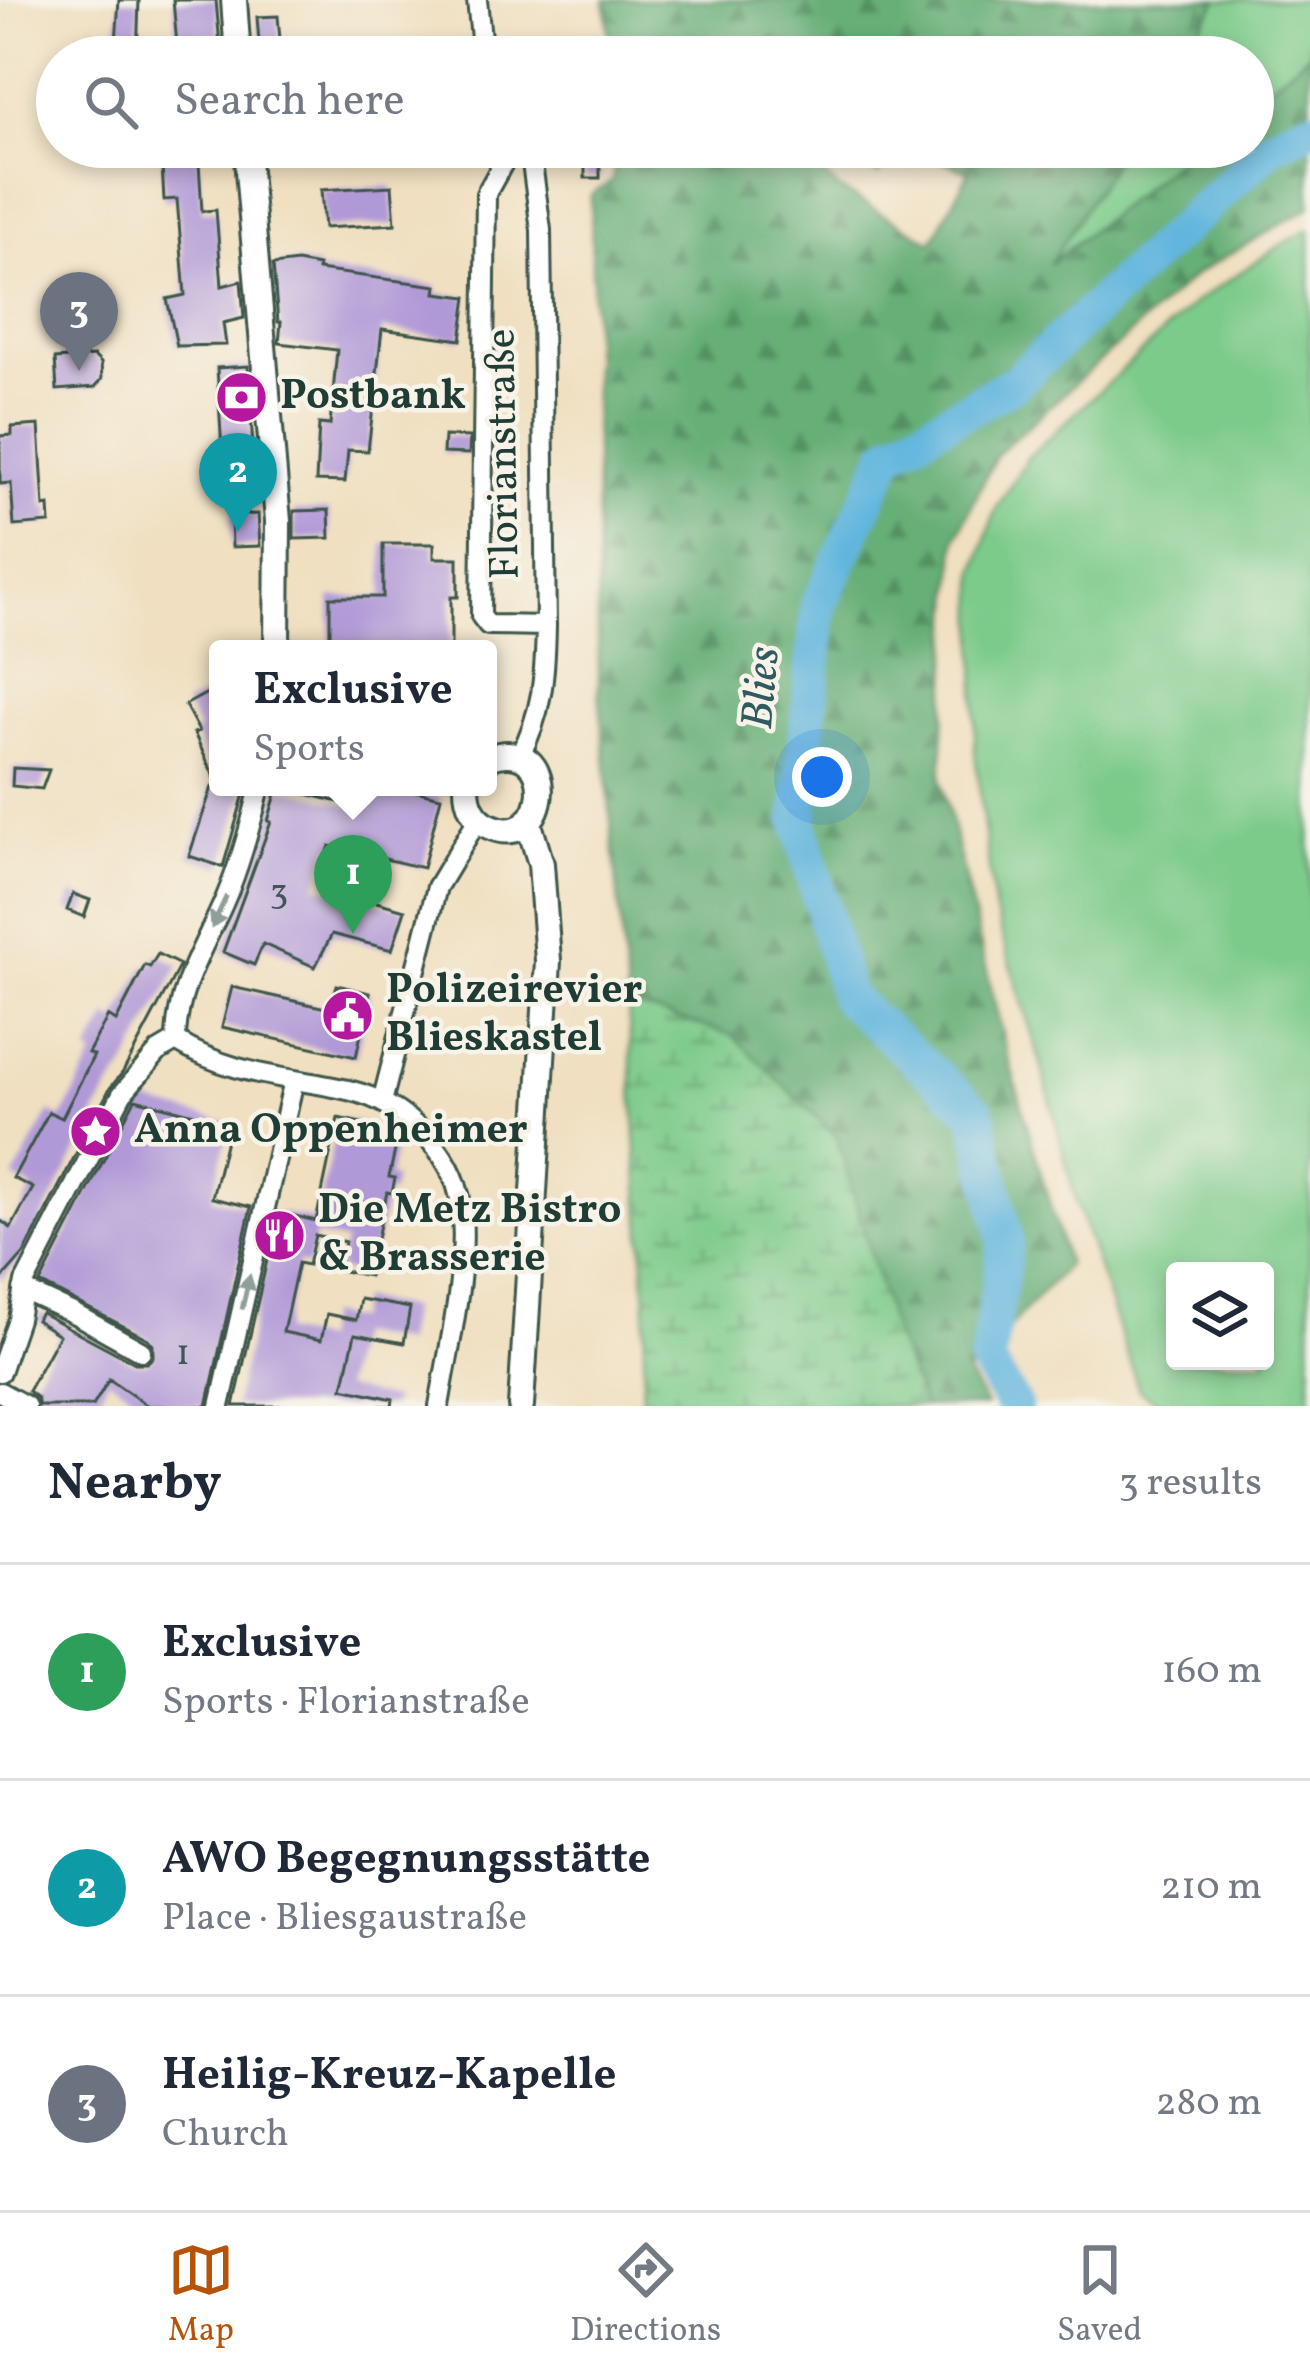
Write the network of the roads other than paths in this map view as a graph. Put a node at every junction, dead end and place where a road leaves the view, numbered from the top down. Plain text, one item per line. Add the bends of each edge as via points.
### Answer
1 (234, 0) edge
2 (476, 0) edge
3 (237, 36) edge
4 (480, 36) edge
5 (247, 168) edge
6 (500, 168) edge
7 (533, 168) edge
8 (546, 626) junction
9 (278, 640) edge
10 (497, 756) edge
11 (519, 757) junction
12 (257, 796) edge
13 (467, 796) edge
14 (478, 819) junction
15 (528, 821) junction
16 (176, 1040) junction
17 (294, 1080) junction
18 (382, 1102) junction
19 (23, 1290) junction
20 (9, 1317) edge
21 (141, 1351) dead end
22 (0, 1372) edge
23 (0, 1392) edge
24 (26, 1406) edge
25 (220, 1406) edge
26 (439, 1406) edge
27 (521, 1406) edge

1 - 3 main road
2 - 4 street
5 - 9 main road via 278,521
6 - 8 street via 486,194 481,616 488,625
7 - 8 street, Florianstraße via 541,230
8 - 11 street, Florianstraße via 545,691
10 - 11 main road
11 - 15 main road via 542,786
12 -> 16 street via 237,868 185,984
13 - 14 main road
14 - 15 main road via 508,829
14 - 18 street via 437,887
15 - 27 main road via 541,863 548,961
16 - 17 street via 228,1068
16 - 19 street via 122,1094
17 - 18 street
25 -> 17 street
18 - 26 street via 438,1151 462,1206
19 - 20 street
19 - 21 street
20 - 22 street
23 - 24 street

